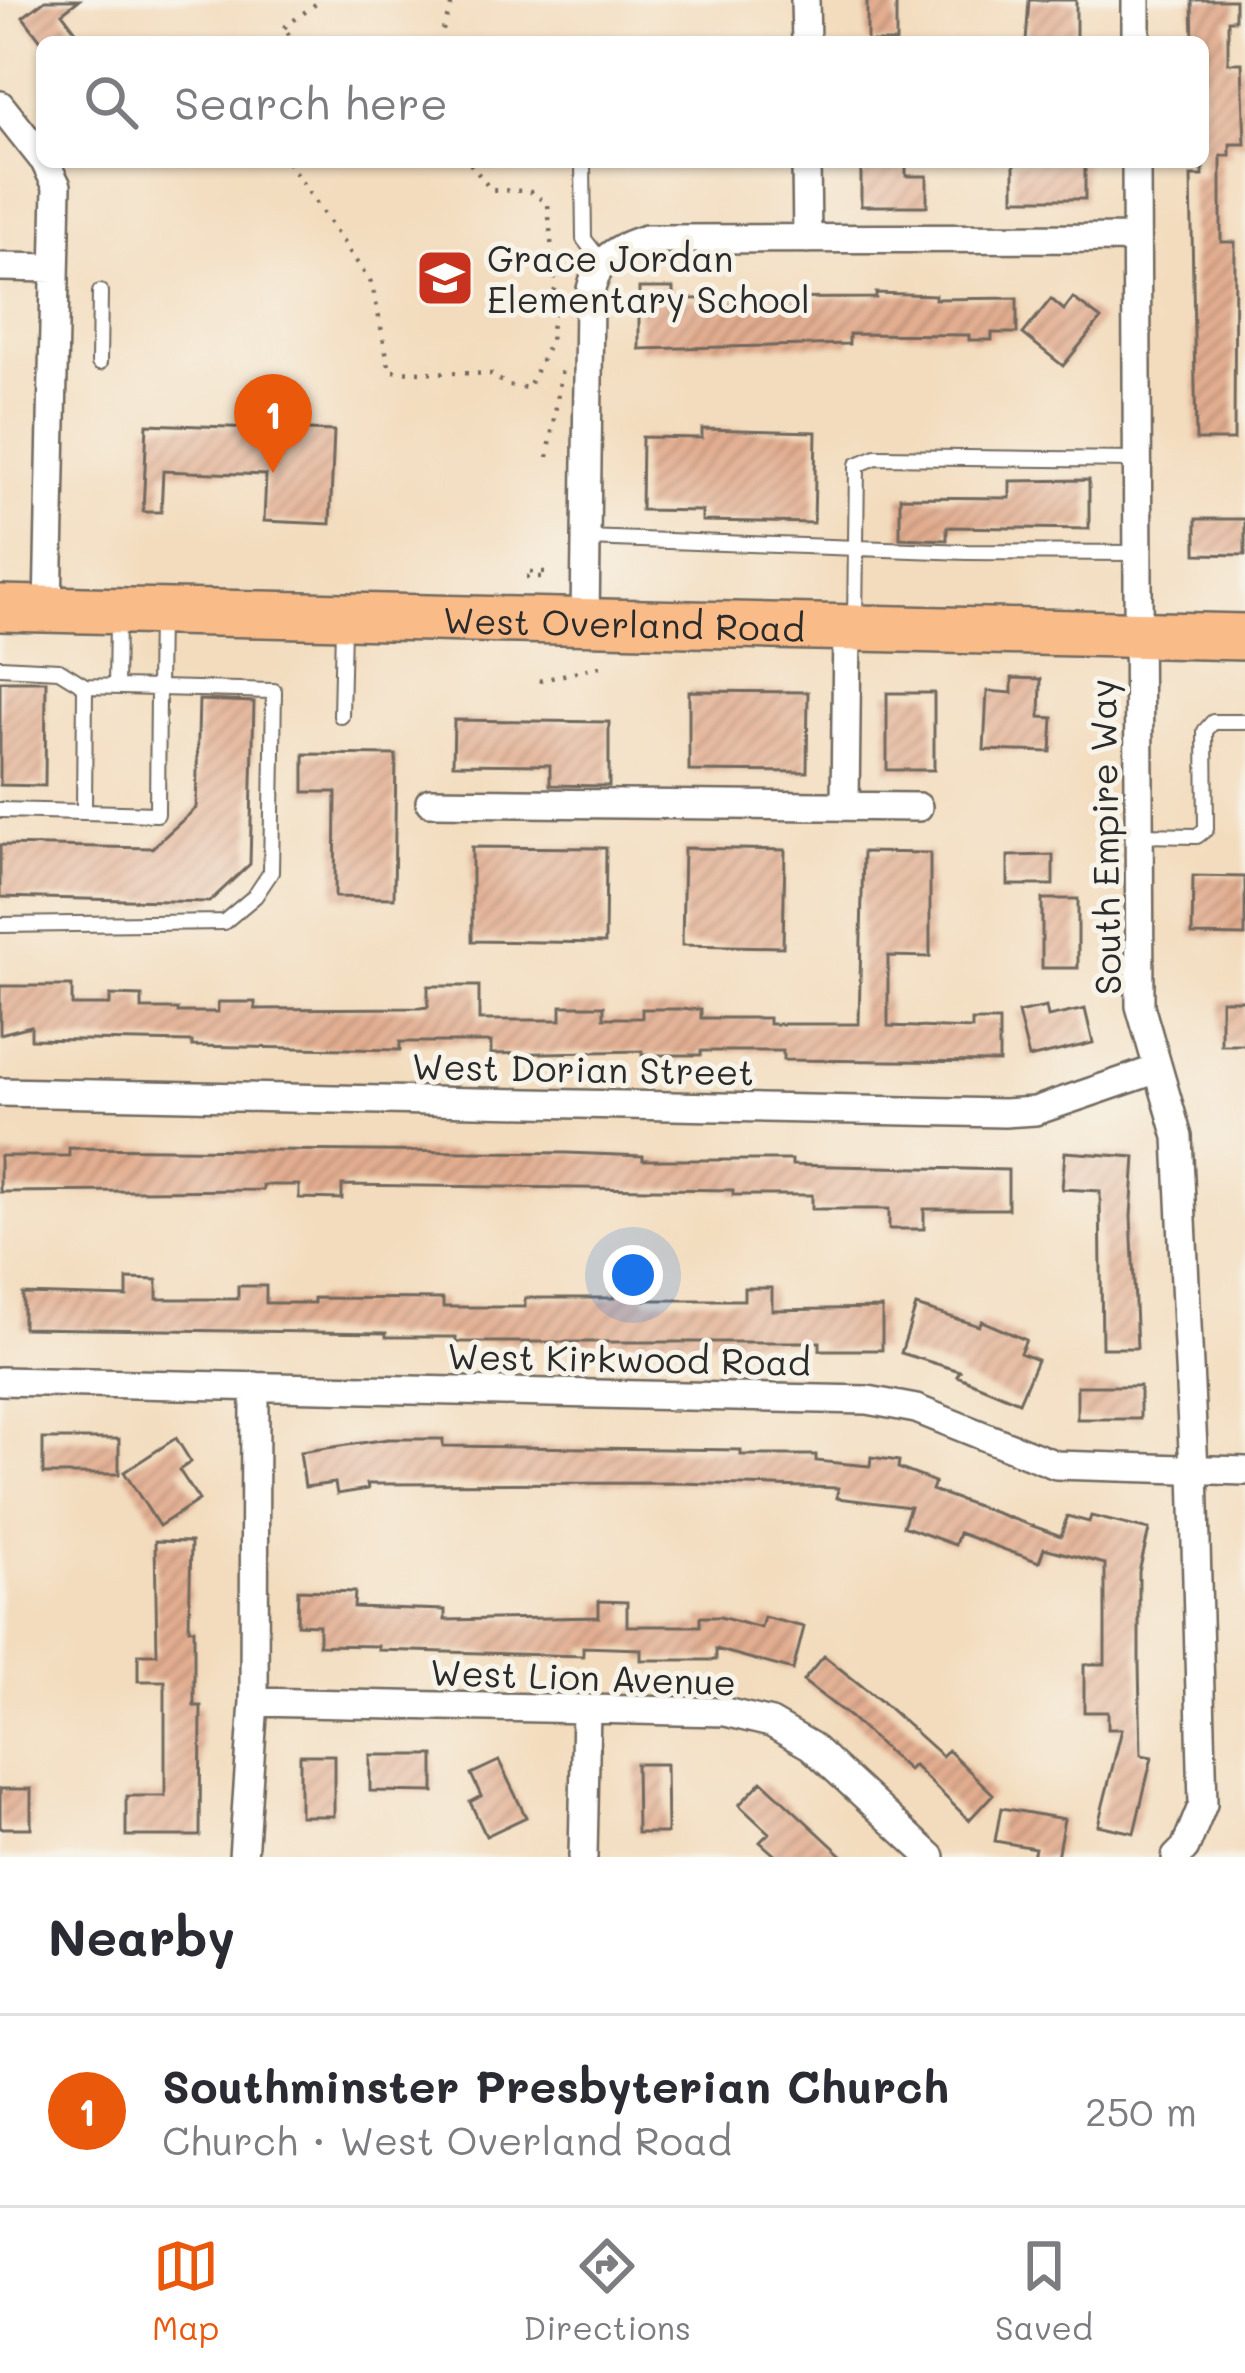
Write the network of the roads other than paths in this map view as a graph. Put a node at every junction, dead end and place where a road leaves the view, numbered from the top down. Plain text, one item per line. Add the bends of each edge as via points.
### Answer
1 (805, 0) edge
2 (1136, 0) edge
3 (806, 36) edge
4 (1136, 36) edge
5 (0, 105) edge
6 (36, 150) edge
7 (48, 168) edge
8 (583, 168) edge
9 (806, 168) edge
10 (1136, 168) edge
11 (1136, 238) junction
12 (807, 239) junction
13 (601, 261) junction
14 (0, 267) edge
15 (55, 268) junction
16 (100, 292) dead end
17 (98, 364) dead end
18 (1137, 460) junction
19 (586, 538) junction
20 (856, 546) junction
21 (1137, 553) junction
22 (0, 608) edge
23 (48, 609) junction
24 (138, 611) junction
25 (343, 615) junction
26 (851, 628) junction
27 (1137, 635) junction
28 (1245, 637) edge
29 (595, 641) junction
30 (0, 667) edge
31 (85, 686) junction
32 (116, 687) junction
33 (158, 688) junction
34 (341, 716) dead end
35 (1245, 722) edge
36 (430, 802) dead end
37 (845, 806) junction
38 (918, 807) dead end
39 (0, 810) edge
40 (84, 812) junction
41 (1138, 836) junction
42 (0, 925) edge
43 (1158, 1069) junction
44 (0, 1092) edge
45 (0, 1381) edge
46 (255, 1386) junction
47 (1194, 1470) junction
48 (1245, 1471) edge
49 (254, 1702) junction
50 (586, 1709) junction
51 (243, 1857) edge
52 (583, 1857) edge
53 (931, 1857) edge
54 (1176, 1857) edge

1 - 3 street
2 - 4 street
5 - 6 street
7 - 15 street via 57,186
8 - 13 lane via 584,239
9 - 12 street
10 - 11 street, South Empire Way
11 - 12 street
11 - 18 street, South Empire Way
12 - 13 street via 646,239
13 - 19 street via 589,299
14 - 15 street
15 - 23 street
16 - 17 lane
18 - 20 lane via 875,457 856,465
18 - 21 street, South Empire Way
19 - 20 lane
19 - 29 street
20 - 21 lane
20 - 26 lane
21 - 27 street, South Empire Way
22 - 23 main road, West Overland Road
23 - 24 main road, West Overland Road
24 - 25 main road, West Overland Road
24 - 32 lane
24 - 33 lane
25 - 29 main road, West Overland Road
25 - 34 lane
26 - 27 main road, West Overland Road
26 - 29 main road, West Overland Road
26 - 37 street
27 - 28 main road, West Overland Road
27 - 41 street, South Empire Way
30 - 31 lane via 59,670
31 - 32 lane
31 - 40 lane
32 - 33 lane
33 - 40 lane via 157,814
33 - 42 lane via 274,691 271,872 224,922
35 - 41 lane via 1214,722 1205,731 1206,829 1197,836
36 - 37 street
37 - 38 street
39 - 40 lane
41 - 43 street, South Empire Way via 1140,1006
43 - 44 street, West Dorian Street via 1034,1111 1004,1113
43 - 47 street, South Empire Way via 1178,1137
45 - 46 street, West Kirkwood Road
46 - 47 street, West Kirkwood Road via 868,1400 916,1409 1056,1465
46 - 49 street
47 - 48 street, West Kirkwood Road
47 - 54 street, South Empire Way via 1204,1804
49 - 50 street, West Lion Avenue
49 - 51 street
50 - 52 street
50 - 53 street, West Lion Avenue via 725,1712 771,1723 811,1746

